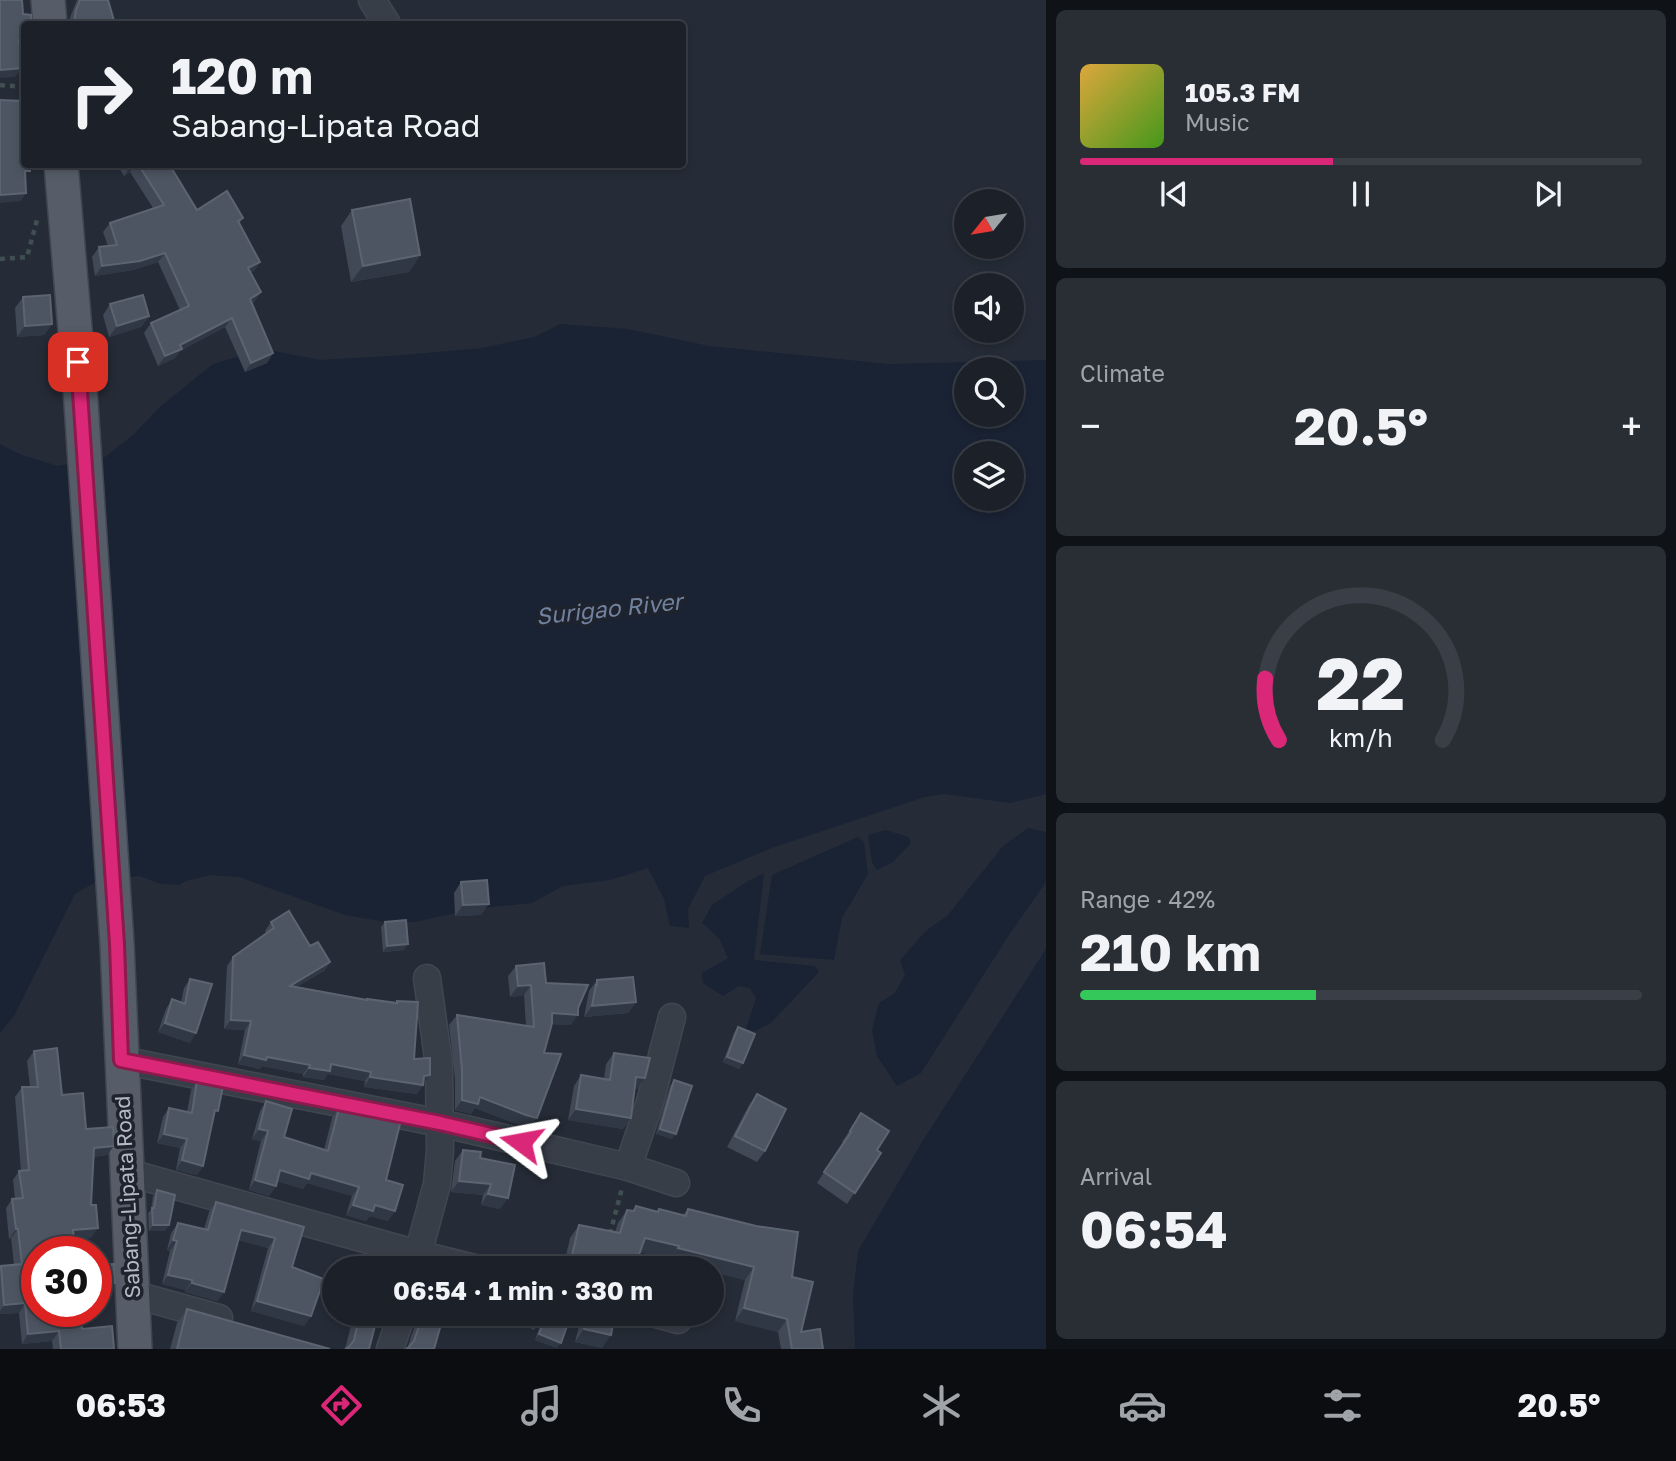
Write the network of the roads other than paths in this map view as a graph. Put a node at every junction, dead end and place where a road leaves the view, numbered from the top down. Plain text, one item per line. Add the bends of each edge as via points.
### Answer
1 (48, 0) edge
2 (372, 0) edge
3 (50, 21) edge
4 (385, 21) edge
5 (61, 168) edge
6 (427, 978) dead end
7 (673, 1017) dead end
8 (121, 1060) junction
9 (440, 1123) junction
10 (628, 1167) junction
11 (126, 1172) junction
12 (676, 1183) dead end
13 (400, 1256) edge
14 (417, 1256) edge
15 (132, 1294) junction
16 (237, 1323) edge
17 (397, 1326) edge
18 (135, 1349) edge
19 (390, 1349) edge

1 - 3 main road
2 - 4 street
5 - 8 main road, Sabang-Lipata Road via 80,388
6 - 9 street via 439,1065
7 - 10 street
8 - 9 street
8 - 11 main road, Sabang-Lipata Road
9 - 10 street
9 - 14 street via 437,1184
10 - 12 street
11 - 13 street
11 - 15 main road, Sabang-Lipata Road
15 - 16 street
15 - 18 main road, Sabang-Lipata Road
17 - 19 street

